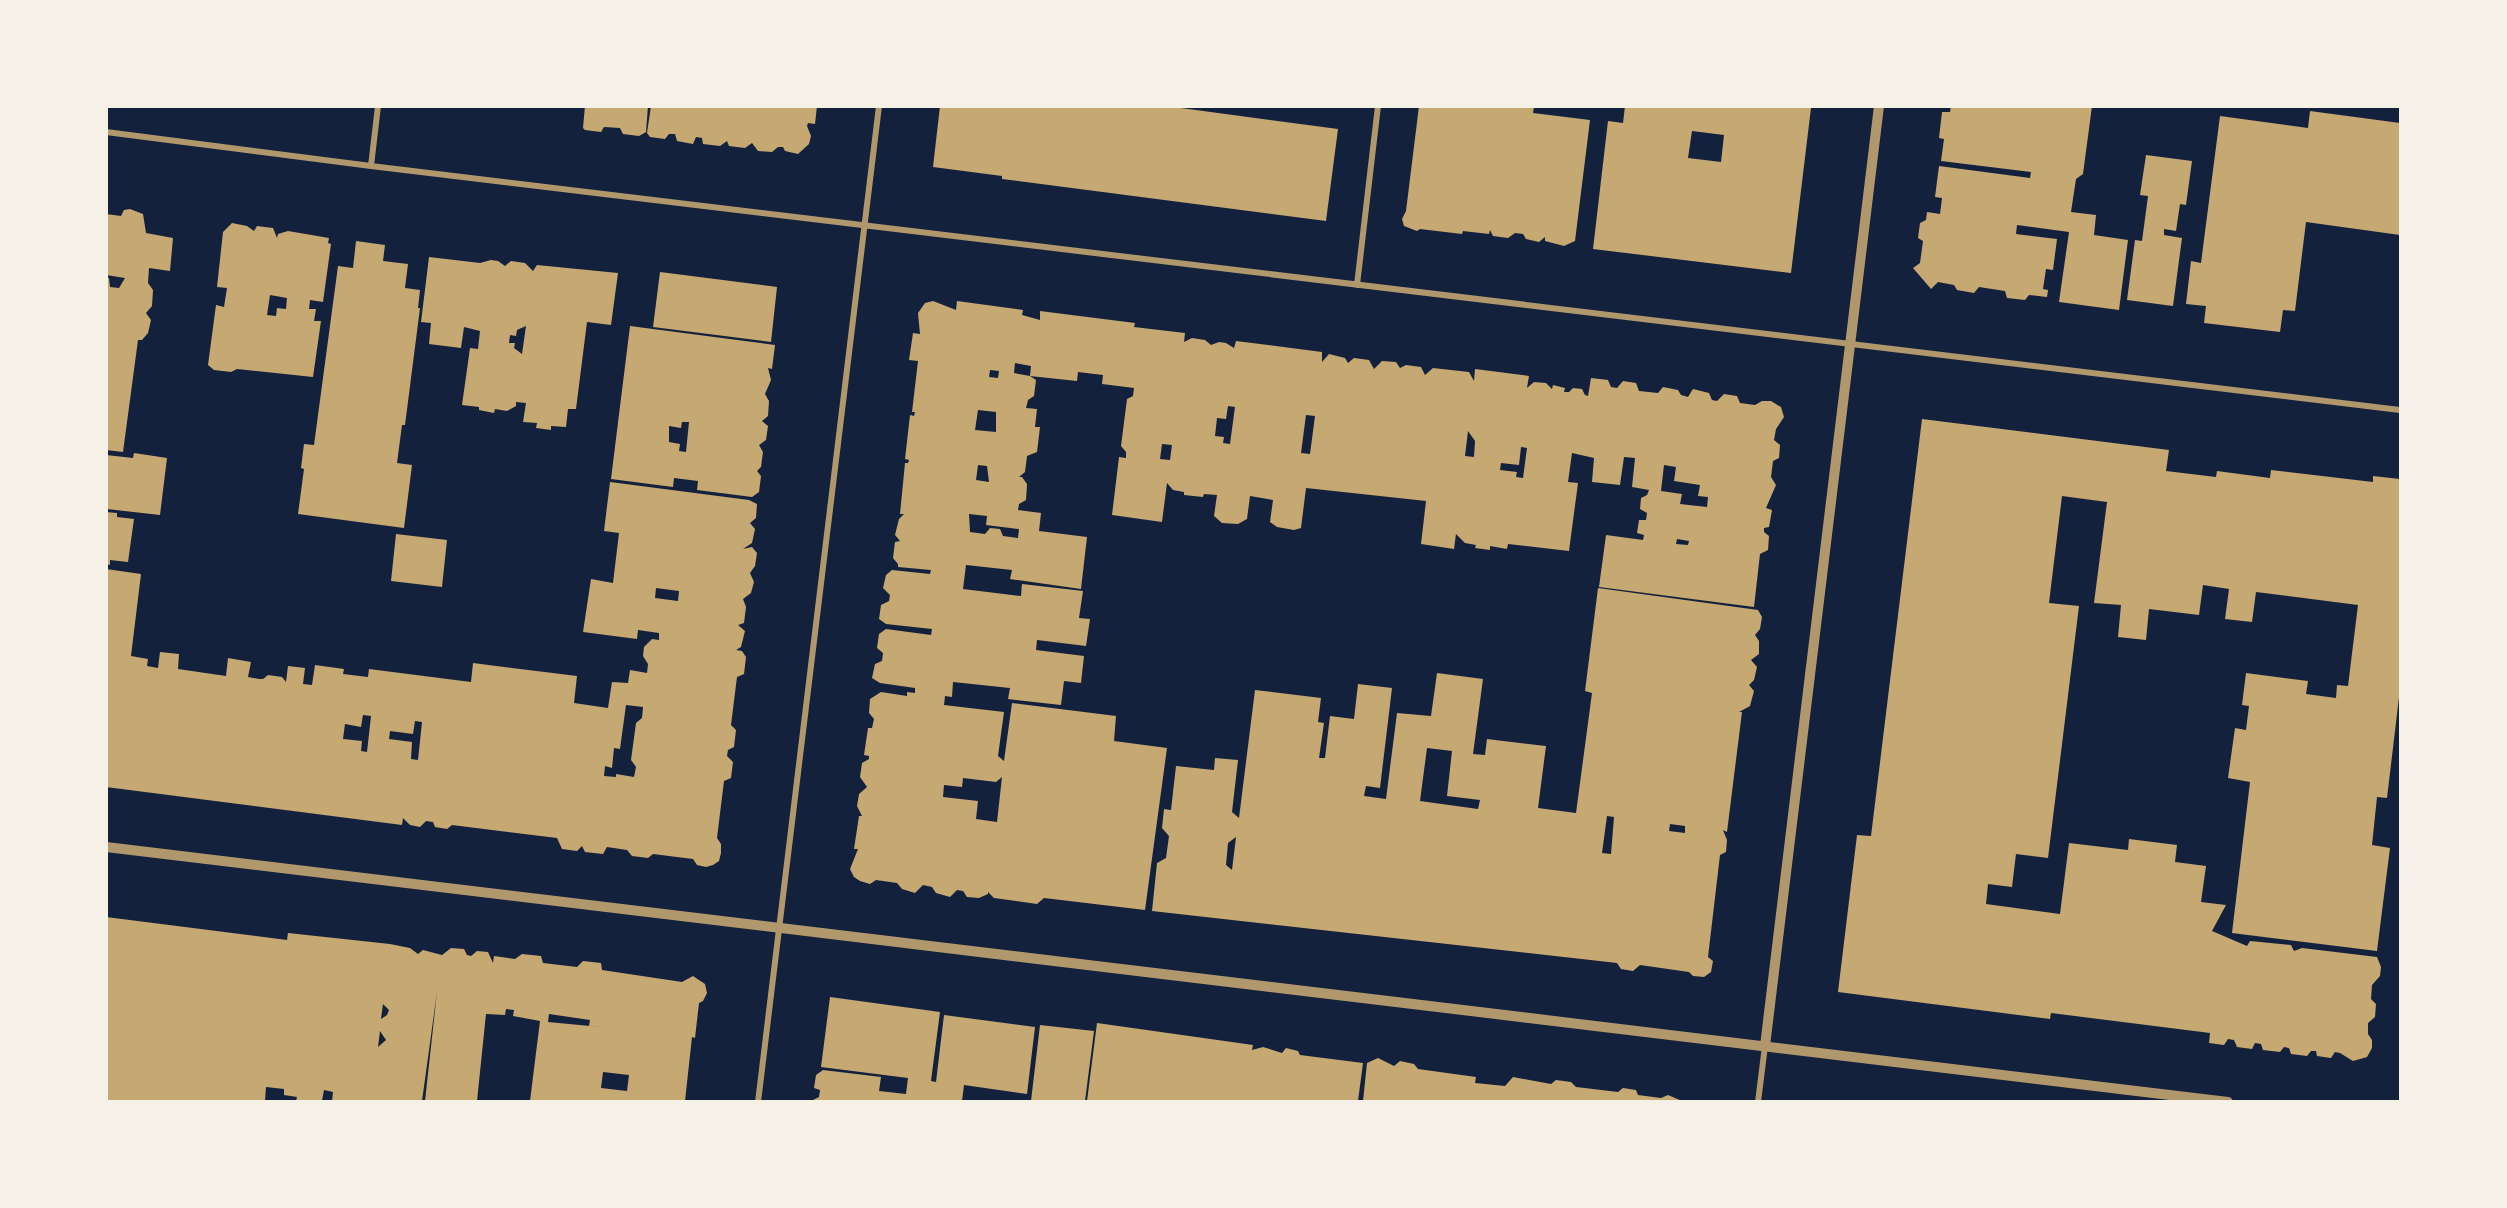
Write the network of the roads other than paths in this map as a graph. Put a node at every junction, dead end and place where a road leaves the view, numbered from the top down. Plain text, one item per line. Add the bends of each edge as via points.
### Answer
1 (378, 106) edge
2 (879, 106) edge
3 (1378, 106) edge
4 (1879, 106) edge
5 (106, 132) edge
6 (371, 166) junction
7 (865, 226) junction
8 (1357, 285) junction
9 (1851, 344) junction
10 (2400, 410) edge
11 (106, 847) edge
12 (780, 928) junction
13 (1765, 1046) junction
14 (759, 1101) edge
15 (1758, 1101) edge
16 (2228, 1101) edge

1 - 6 street
2 - 7 street
3 - 8 street
4 - 9 street
5 - 6 street
6 - 7 street
7 - 8 street
7 - 12 street
8 - 9 street
9 - 10 street
9 - 13 street
11 - 12 street
12 - 13 street
12 - 14 street
13 - 15 street
13 - 16 street

